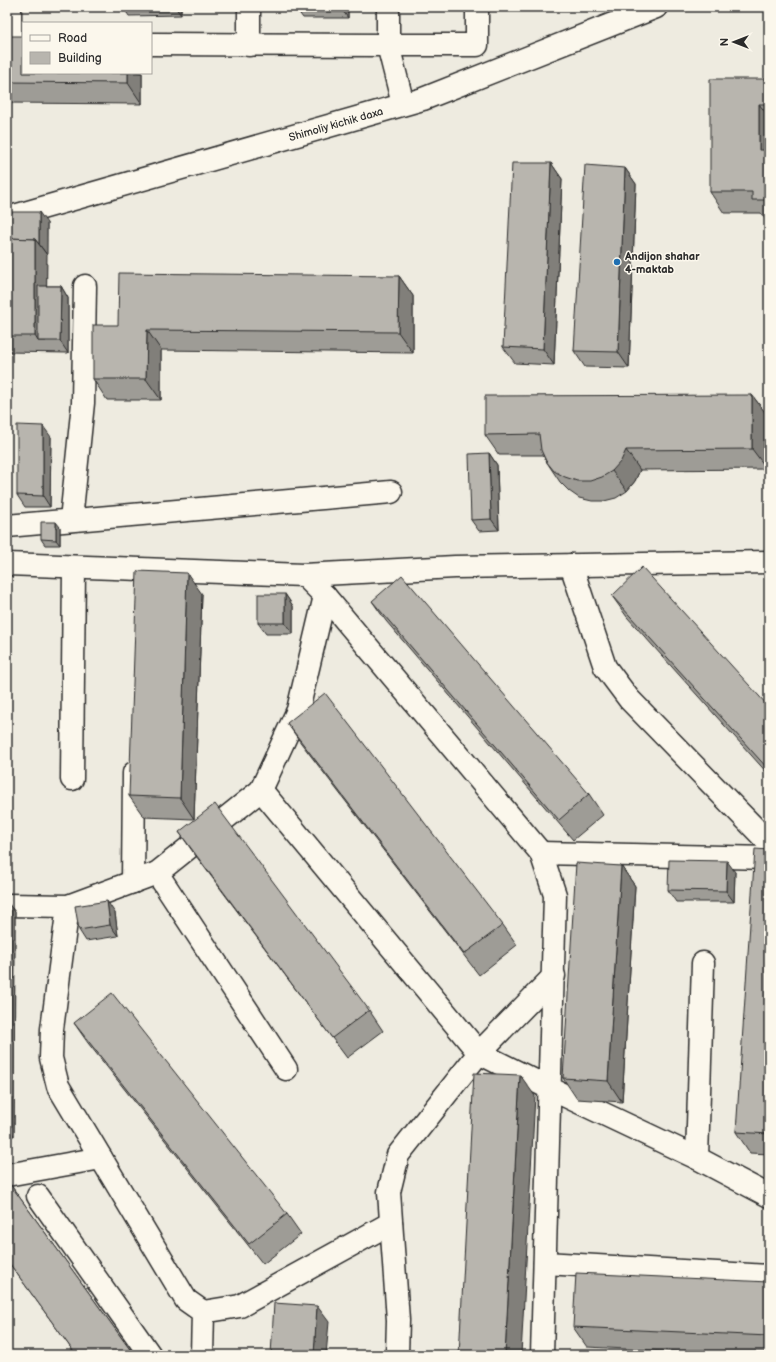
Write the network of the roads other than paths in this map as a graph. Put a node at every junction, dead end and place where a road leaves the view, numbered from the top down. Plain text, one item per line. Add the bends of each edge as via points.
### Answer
1 (10, 7) edge
2 (249, 7) edge
3 (388, 7) edge
4 (477, 7) edge
5 (656, 7) edge
6 (13, 43) edge
7 (152, 44) edge
8 (249, 44) junction
9 (388, 46) junction
10 (477, 46) junction
11 (488, 73) junction
12 (403, 104) junction
13 (7, 218) edge
14 (85, 286) dead end
15 (391, 492) dead end
16 (70, 520) junction
17 (7, 526) edge
18 (769, 562) edge
19 (7, 564) edge
20 (571, 565) junction
21 (74, 567) junction
22 (136, 569) junction
23 (304, 575) junction
24 (136, 592) edge
25 (325, 596) junction
26 (134, 757) edge
27 (72, 779) dead end
28 (261, 790) junction
29 (769, 843) edge
30 (541, 853) junction
31 (769, 858) edge
32 (157, 873) junction
33 (133, 882) junction
34 (7, 905) edge
35 (68, 906) junction
36 (703, 963) dead end
37 (554, 976) junction
38 (479, 1053) junction
39 (286, 1070) dead end
40 (551, 1090) junction
41 (101, 1158) junction
42 (696, 1158) junction
43 (7, 1175) edge
44 (38, 1196) dead end
45 (769, 1196) edge
46 (391, 1223) junction
47 (545, 1264) junction
48 (769, 1276) edge
49 (203, 1312) junction
50 (150, 1355) edge
51 (202, 1355) edge
52 (397, 1355) edge
53 (542, 1355) edge

1 - 6 street
2 - 8 street
3 - 9 street
4 - 10 street
5 - 11 street, Shimoliy kichik daxa
7 - 8 street
8 - 9 street
9 - 10 street
9 - 12 street
10 - 11 street
11 - 12 street, Shimoliy kichik daxa
12 - 13 street, Shimoliy kichik daxa
14 - 16 street via 84,403
15 - 16 street
16 - 17 street
18 - 20 street
19 - 21 street
20 - 23 street via 454,566
20 - 29 street via 605,666 629,699
21 - 22 street
21 - 27 street
22 - 23 street
22 - 24 street
23 - 25 street
25 - 28 street via 298,710
25 - 30 street
26 - 33 street
28 - 32 street
28 - 38 street
30 - 31 street
30 - 37 street via 555,895
32 - 33 street
32 - 39 street
33 - 35 street
34 - 35 street
35 - 41 street via 52,1029 51,1058 58,1086
36 - 42 street
37 - 38 street
37 - 40 street
38 - 40 street
38 - 46 street via 398,1155 389,1192
40 - 42 street
40 - 47 street
41 - 43 street
41 - 49 street via 186,1300
42 - 45 street
44 - 50 street
46 - 49 street via 240,1306
46 - 52 street via 398,1320
47 - 48 street
47 - 53 street
49 - 51 street

